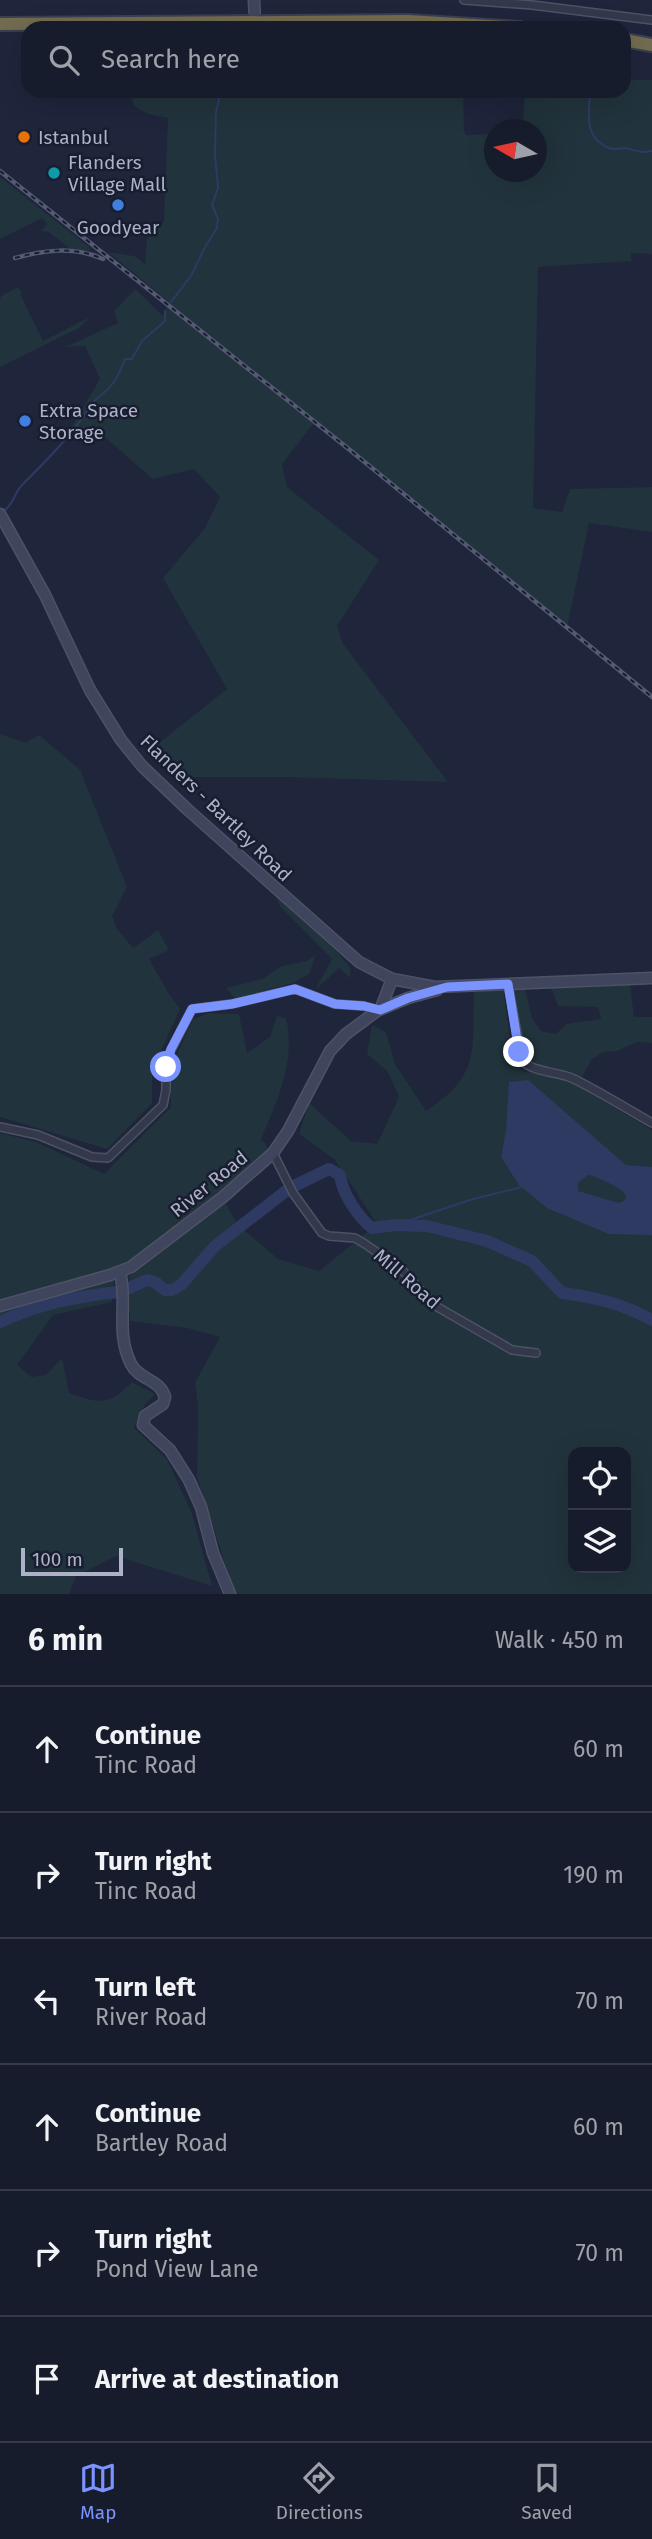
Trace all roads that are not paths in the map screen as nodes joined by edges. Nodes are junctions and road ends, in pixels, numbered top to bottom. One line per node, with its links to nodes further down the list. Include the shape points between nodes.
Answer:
1 (254, 0): 4 (street)
2 (464, 0): 3 (street)
3 (652, 20)
4 (255, 21)
5 (0, 24): 6 (highway)
6 (21, 24)
7 (631, 41): 8 (highway)
8 (652, 45)
9 (0, 514): 11 (street, Flanders - Bartley Road, via 90,690 137,760 344,951)
10 (652, 978): 12 (street)
11 (392, 979): 13 (street, Flanders - Bartley Road); 14 (street)
12 (508, 984): 13 (street); 15 (street, via 522,1061 528,1067 575,1080)
13 (447, 987): 14 (street, River Road)
14 (379, 1010): 16 (street, via 335,1004 295,989 192,1009 169,1054 163,1105 108,1158); 17 (street, River Road, via 332,1047)
15 (652, 1123)
16 (0, 1128)
17 (274, 1153): 18 (street, River Road, via 148,1256); 20 (street, Mill Road, via 293,1193 322,1233 355,1238 401,1269 434,1305 512,1350)
18 (120, 1272): 19 (street, River Road); 21 (street, via 124,1345 138,1373 159,1386 165,1396 163,1404 144,1417 143,1425 170,1450 189,1480)
19 (0, 1306)
20 (536, 1353)
21 (230, 1594)

